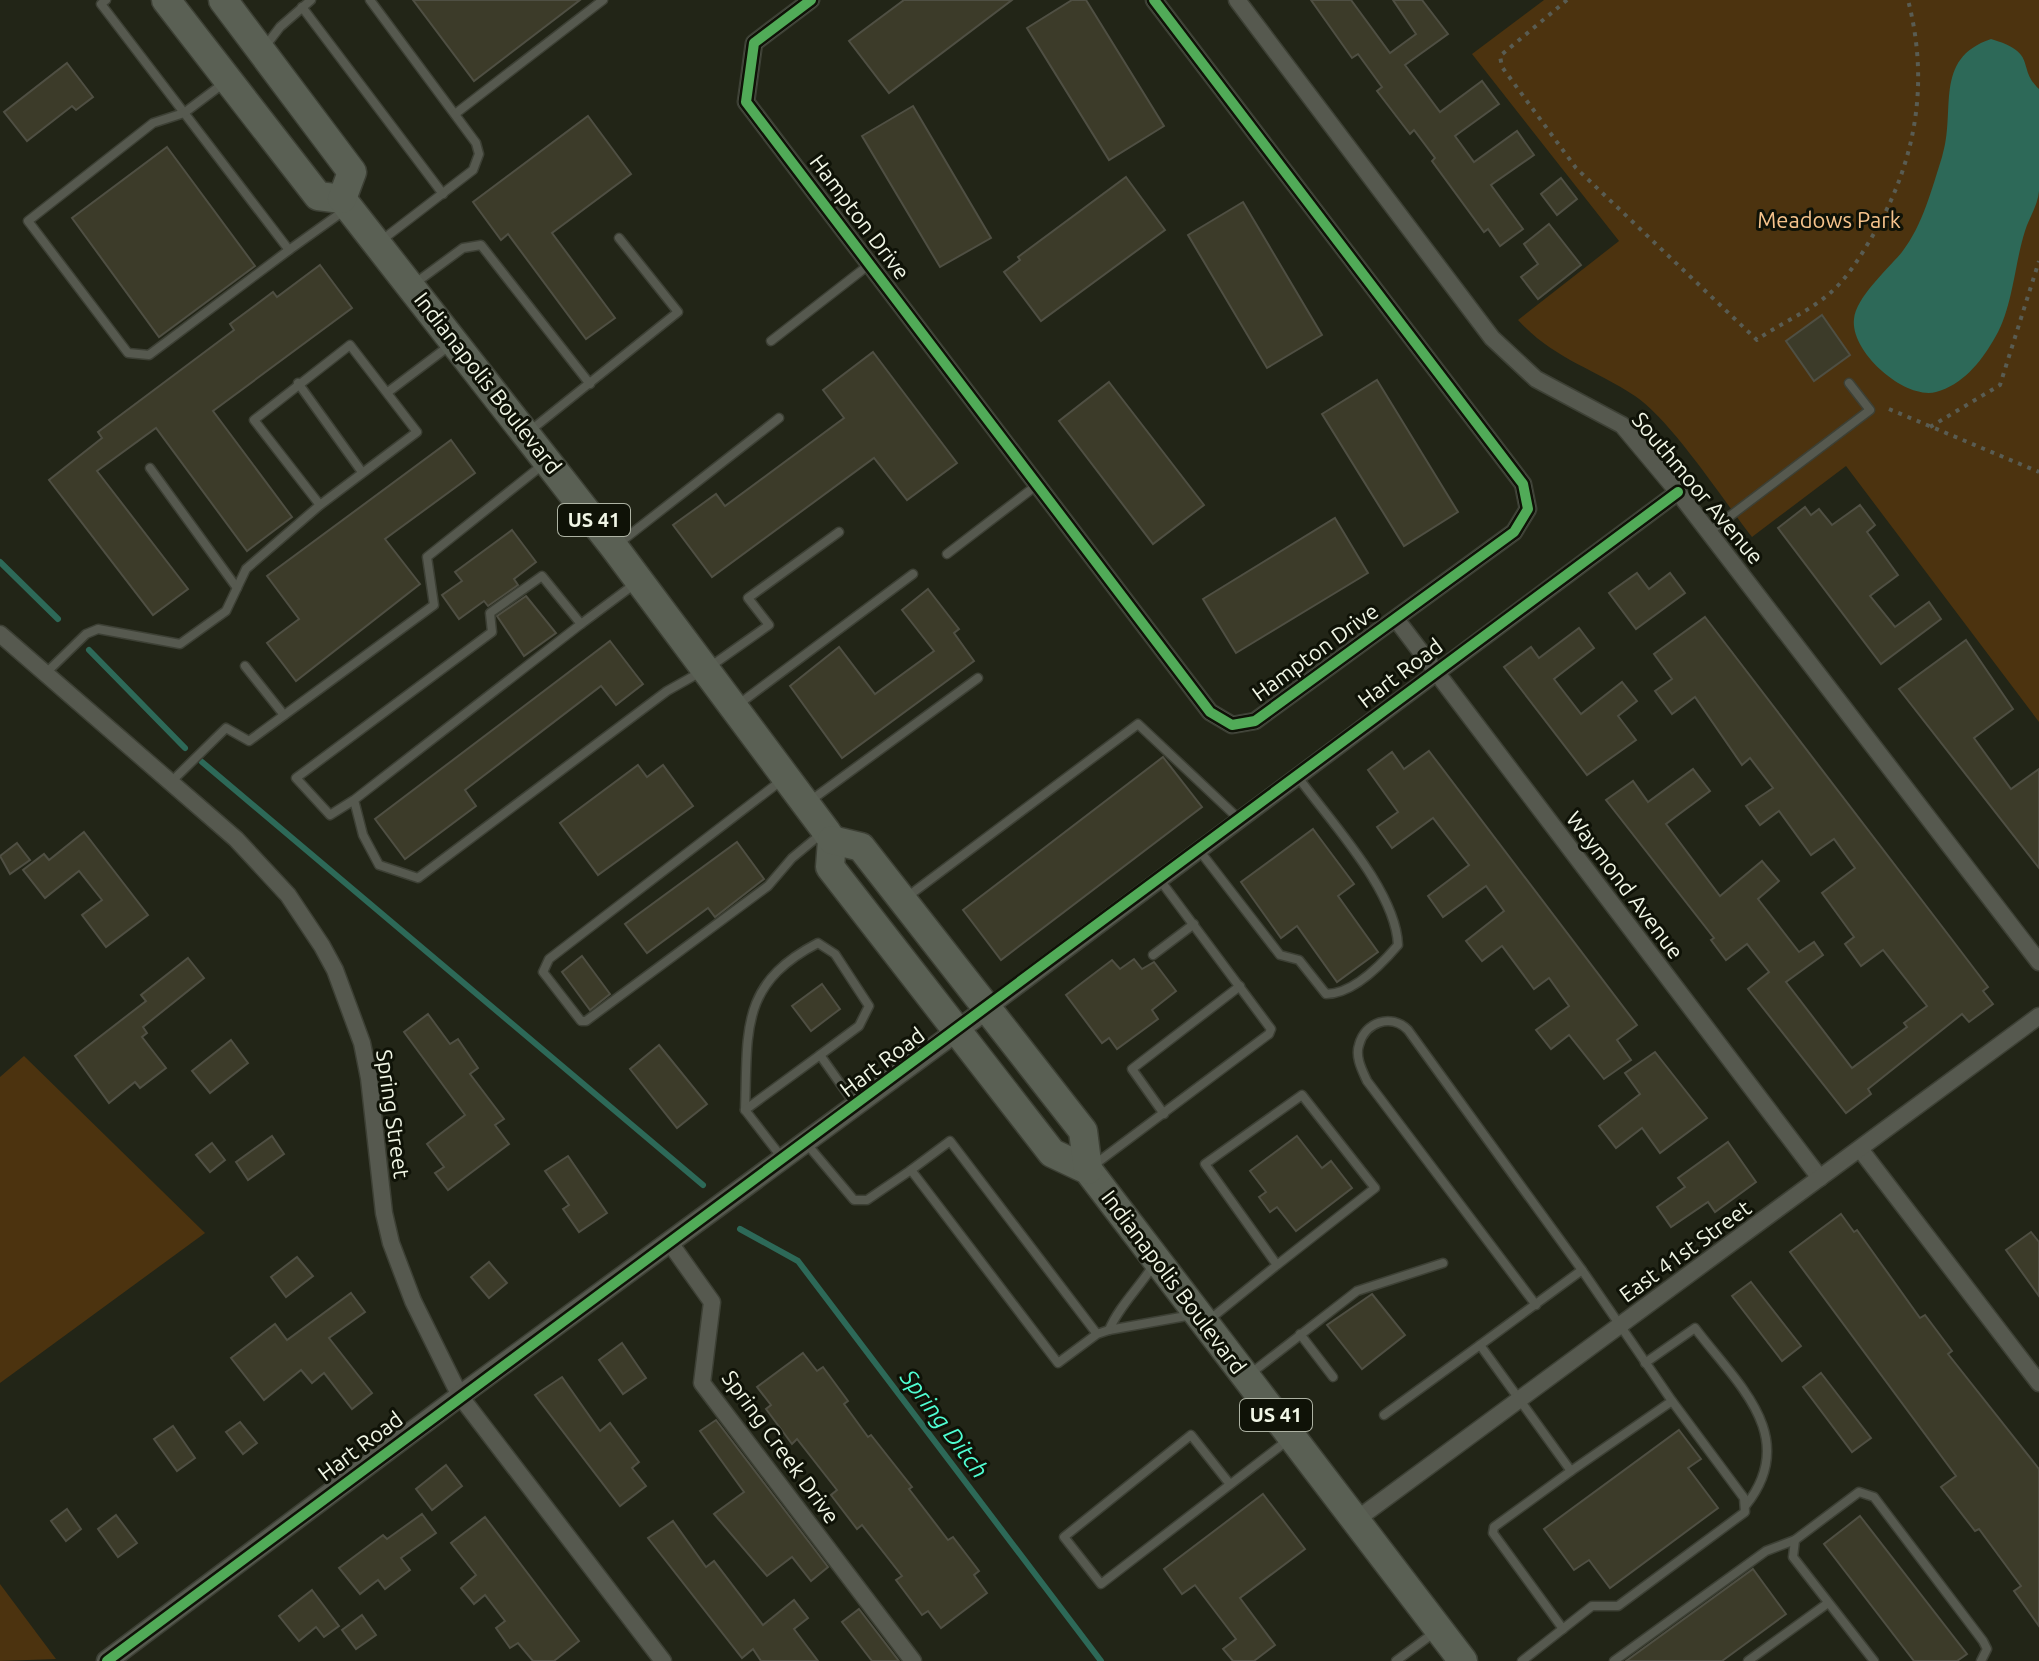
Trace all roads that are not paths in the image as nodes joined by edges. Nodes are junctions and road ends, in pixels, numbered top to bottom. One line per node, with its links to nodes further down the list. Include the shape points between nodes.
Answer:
1 (106, 0): 13 (lane, via 101,4)
2 (166, 0): 12 (highway, Indianapolis Boulevard / US 41)
3 (311, 0): 10 (lane)
4 (370, 0): 14 (lane)
5 (603, 0): 14 (lane)
6 (811, 0): 20 (street, Hampton Drive, via 754,43 746,102)
7 (1154, 0): 43 (street, Hampton Drive, via 1523,484 1528,509 1514,532)
8 (1237, 0): 34 (street, Southmoor Avenue, via 1492,338 1536,379 1622,425)
9 (229, 2): 11 (highway)
10 (302, 7): 11 (lane); 15 (lane)
11 (262, 52): 16 (highway, via 352,172)
12 (228, 81): 13 (lane); 16 (highway, Indianapolis Boulevard / US 41, via 318,196)
13 (184, 113): 19 (lane); 19 (lane, via 153,123 28,221 128,353 149,355)
14 (455, 114): 15 (lane, via 479,154 473,170)
15 (443, 194): 18 (lane)
16 (346, 203): 18 (highway, Indianapolis Boulevard / US 41); 19 (lane)
17 (619, 238): 26 (lane, via 678,312)
18 (378, 243): 21 (highway, Indianapolis Boulevard / US 41)
19 (289, 250)
20 (871, 264): 23 (lane); 33 (street, Hampton Drive)
21 (413, 286): 22 (highway, Indianapolis Boulevard / US 41); 26 (lane, via 463,248 481,245)
22 (456, 341): 27 (lane); 29 (highway, Indianapolis Boulevard / US 41)
23 (771, 341)
24 (298, 383): 27 (lane, via 350,345); 32 (lane); 35 (lane, via 254,420)
25 (1849, 383): 37 (lane, via 1870,410)
26 (590, 384): 29 (lane)
27 (388, 392): 32 (lane, via 417,432)
28 (779, 418): 38 (lane)
29 (527, 433): 30 (highway, Indianapolis Boulevard / US 41)
30 (548, 460): 38 (highway, Indianapolis Boulevard / US 41); 52 (lane, via 427,557 434,605)
31 (150, 468): 42 (lane)
32 (362, 472): 35 (lane)
33 (1038, 485): 39 (lane); 43 (street, Hampton Drive, via 1210,712 1232,725 1255,721)
34 (1678, 492): 37 (street, Southmoor Avenue); 48 (street, Hart Road)
35 (320, 505): 42 (lane, via 246,569)
36 (839, 532): 47 (lane, via 748,598 769,625)
37 (1709, 532): 65 (street, Southmoor Avenue)
38 (614, 547): 41 (highway, Indianapolis Boulevard / US 41)
39 (947, 554)
40 (913, 574): 51 (lane)
41 (640, 580): 44 (lane); 47 (highway, Indianapolis Boulevard / US 41)
42 (237, 588): 49 (lane, via 226,611 180,644 98,629)
43 (1396, 619): 48 (street, Waymond Avenue)
44 (581, 624): 56 (lane); 56 (lane, via 542,576 490,613 492,632 296,778 330,815)
45 (0, 634): 49 (street, Spring Street)
46 (245, 666): 52 (lane)
47 (706, 669): 51 (highway, Indianapolis Boulevard / US 41); 56 (lane, via 667,691 418,878 379,865 363,835)
48 (1436, 672): 53 (street, Hart Road); 79 (street, Waymond Avenue)
49 (46, 673): 55 (street, Spring Street)
50 (978, 678): 57 (lane)
51 (735, 707): 54 (highway, Indianapolis Boulevard / US 41)
52 (284, 715): 55 (lane, via 249,741 226,728)
53 (1297, 776): 58 (street, Hart Road); 60 (lane, via 1371,877 1397,923 1398,945 1341,994 1326,994 1299,960 1280,955)
54 (786, 777): 57 (highway, Indianapolis Boulevard / US 41); 59 (lane, via 549,959 543,972 586,1021 768,886 792,858)
55 (171, 782): 96 (street, Spring Street, via 236,839 288,895 335,970 369,1078 391,1243)
56 (354, 800)
57 (806, 804): 59 (highway, Indianapolis Boulevard / US 41)
58 (1239, 819): 60 (street, Hart Road); 62 (lane, via 1138,724)
59 (829, 835): 62 (highway, Indianapolis Boulevard / US 41, via 861,847); 69 (highway, Indianapolis Boulevard / US 41, via 830,867)
60 (1199, 850): 61 (street, Hart Road)
61 (1160, 879): 63 (lane); 67 (street, Hart Road)
62 (903, 900): 67 (highway, Indianapolis Boulevard / US 41)
63 (1194, 924): 64 (lane); 66 (lane)
64 (1153, 955)
65 (2039, 962)
66 (1240, 986): 73 (lane, via 1270,1025 1269,1034); 73 (lane, via 1132,1069)
67 (988, 1008): 69 (street, Hart Road); 78 (highway, Indianapolis Boulevard / US 41, via 1083,1131)
68 (2039, 1016): 75 (street, East 41st Street)
69 (957, 1031): 71 (street, Hart Road); 78 (highway, Indianapolis Boulevard / US 41, via 1052,1153)
70 (820, 1055): 71 (lane); 72 (lane); 72 (lane, via 859,1026 869,1006 835,954 818,943 789,959 754,1001)
71 (856, 1106): 74 (street, Hart Road)
72 (745, 1110): 76 (lane)
73 (1164, 1114): 78 (lane)
74 (806, 1143): 76 (street, Hart Road); 77 (lane, via 854,1200 867,1200)
75 (1860, 1149): 79 (street, East 41st Street); 95 (street)
76 (783, 1160): 80 (street, Hart Road)
77 (911, 1170): 89 (lane, via 1022,1308 1058,1363); 89 (lane, via 950,1141 1037,1264)
78 (1088, 1170): 81 (highway, Indianapolis Boulevard / US 41)
79 (1820, 1178): 87 (street, East 41st Street)
80 (670, 1243): 96 (street, Hart Road); 112 (street, Spring Creek Drive, via 712,1302 702,1383)
81 (1157, 1260): 86 (highway, Indianapolis Boulevard / US 41); 88 (lane)
82 (1443, 1263): 90 (lane, via 1357,1291)
83 (1277, 1265): 83 (lane, via 1205,1164 1302,1095 1375,1188); 86 (lane)
84 (1582, 1270): 85 (lane); 85 (lane, via 1408,1030 1394,1021 1373,1025 1358,1046 1367,1081); 87 (lane)
85 (1536, 1305): 91 (lane)
86 (1202, 1319): 88 (lane); 93 (highway, Indianapolis Boulevard / US 41)
87 (1619, 1326): 92 (lane); 97 (street, East 41st Street)
88 (1109, 1330): 89 (lane)
89 (1097, 1334)
90 (1300, 1334): 93 (lane); 94 (lane)
91 (1480, 1345): 97 (lane); 99 (lane)
92 (1645, 1363): 98 (lane); 103 (lane, via 1695,1328 1762,1417 1767,1462 1761,1487)
93 (1246, 1377): 100 (highway, Indianapolis Boulevard / US 41)
94 (1333, 1377)
95 (2039, 1383)
96 (460, 1396): 110 (street, Hart Road); 111 (street, Spring Street)
97 (1520, 1400): 101 (lane); 104 (street, East 41st Street)
98 (1672, 1401): 101 (lane); 103 (lane)
99 (1384, 1415)
100 (1292, 1437): 102 (lane); 104 (highway, Indianapolis Boulevard / US 41)
101 (1571, 1471): 108 (lane, via 1494,1527 1493,1533)
102 (1229, 1483): 102 (lane, via 1101,1584 1064,1537 1191,1435)
103 (1746, 1505): 108 (lane, via 1730,1524 1618,1606 1592,1606)
104 (1356, 1520): 107 (highway, Indianapolis Boulevard / US 41)
105 (1795, 1540): 106 (lane, via 1793,1557); 116 (lane, via 1766,1551); 119 (lane, via 1851,1496 1867,1493 1983,1641 1987,1649)
106 (1828, 1603): 109 (lane); 117 (lane)
107 (1439, 1629): 113 (lane); 114 (highway, Indianapolis Boulevard / US 41)
108 (1563, 1629): 115 (lane)
109 (1871, 1657): 118 (lane)
110 (107, 1661)
111 (663, 1661)
112 (913, 1661)
113 (1396, 1661)
114 (1463, 1661)
115 (1522, 1661)
116 (1614, 1661)
117 (1748, 1661)
118 (1858, 1661)
119 (1981, 1661)

